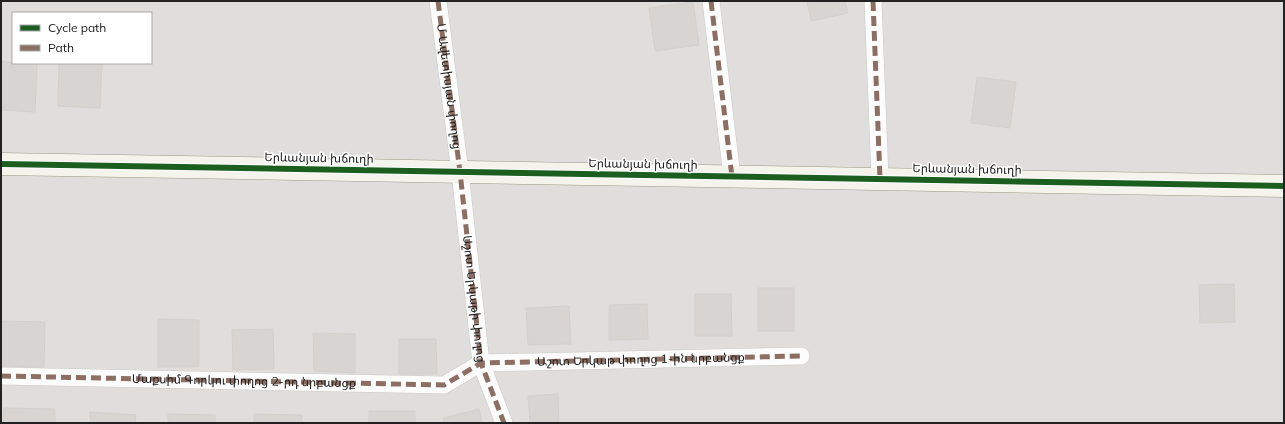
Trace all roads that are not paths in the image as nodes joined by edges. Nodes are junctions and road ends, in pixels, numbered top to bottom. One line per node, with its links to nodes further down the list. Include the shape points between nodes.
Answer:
1 (438, 1): 5 (street, Մ Ավետիսյան փողոց)
2 (711, 1): 6 (street)
3 (873, 1): 7 (street)
4 (1, 164): 5 (street, Երևանյան խճուղի)
5 (460, 172): 6 (street, Երևանյան խճուղի); 10 (street, Աշոտ Երկաթի փողոց)
6 (732, 177): 7 (street, Երևանյան խճուղի)
7 (880, 178): 8 (street, Երևանյան խճուղի)
8 (1284, 186)
9 (801, 356): 10 (street, Աշոտ Երկաթ փողոց 1-ին նրբանցք)
10 (481, 362): 11 (street, Մաքսիմ Գորկու փողոց 2-րդ նրբանցք, via 444,385); 12 (street, Աշոտ Երկաթի փողոց)
11 (1, 376)
12 (504, 423)

